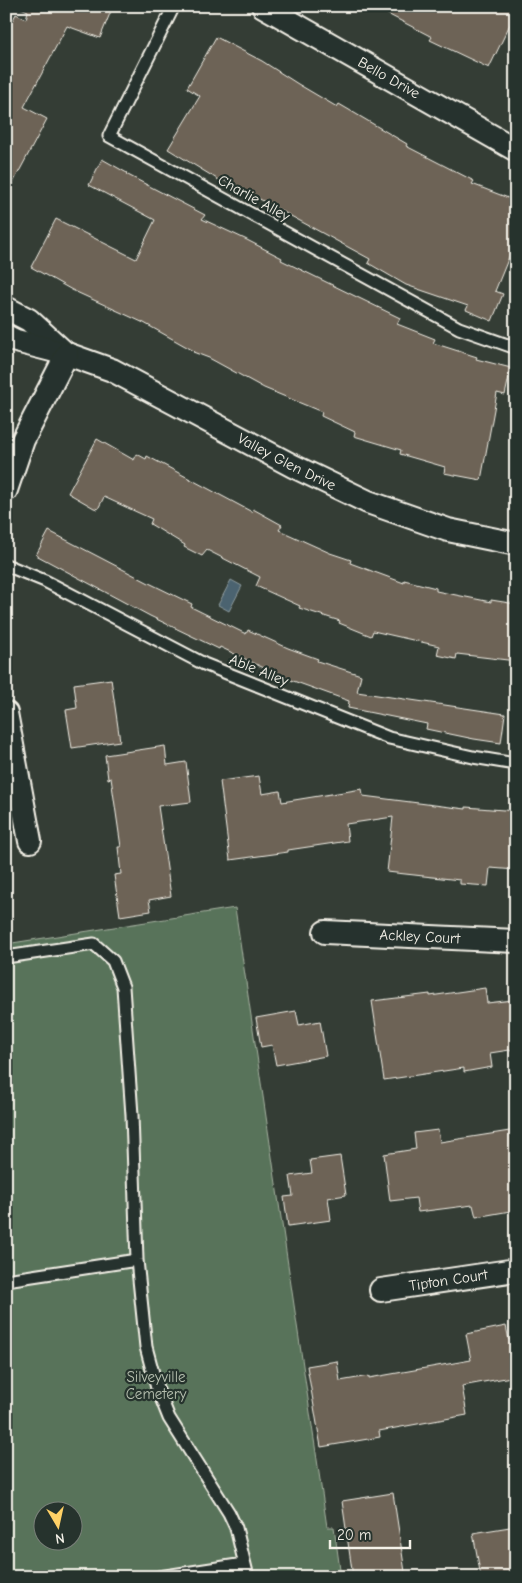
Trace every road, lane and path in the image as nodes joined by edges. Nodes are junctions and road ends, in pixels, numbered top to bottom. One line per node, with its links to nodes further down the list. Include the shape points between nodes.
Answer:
1 (174, 6): 6 (lane, Charlie Alley, via 109,136 459,328)
2 (263, 6): 3 (street, Bello Drive)
3 (516, 150)
4 (6, 308): 7 (street, Valley Glen Drive, via 29,320)
5 (6, 336): 7 (street, Valley Glen Drive)
6 (516, 348)
7 (67, 354): 8 (street, via 23,440); 9 (street, Valley Glen Drive, via 112,370 368,502 448,530)
8 (6, 490)
9 (516, 544)
10 (6, 565): 12 (lane, Able Alley, via 45,581 204,664 389,738 473,758)
11 (6, 713): 13 (street)
12 (516, 764)
13 (30, 841)
14 (325, 932): 15 (street, Ackley Court)
15 (516, 941)
16 (6, 957): 17 (lane, via 94,944 113,961 123,987)
17 (137, 1260): 19 (lane); 21 (lane, via 146,1347 157,1388 169,1418 229,1513)
18 (516, 1270): 20 (street, Tipton Court)
19 (6, 1280)
20 (381, 1290)
21 (244, 1564): 22 (lane); 23 (lane)
22 (159, 1577)
23 (248, 1577)

